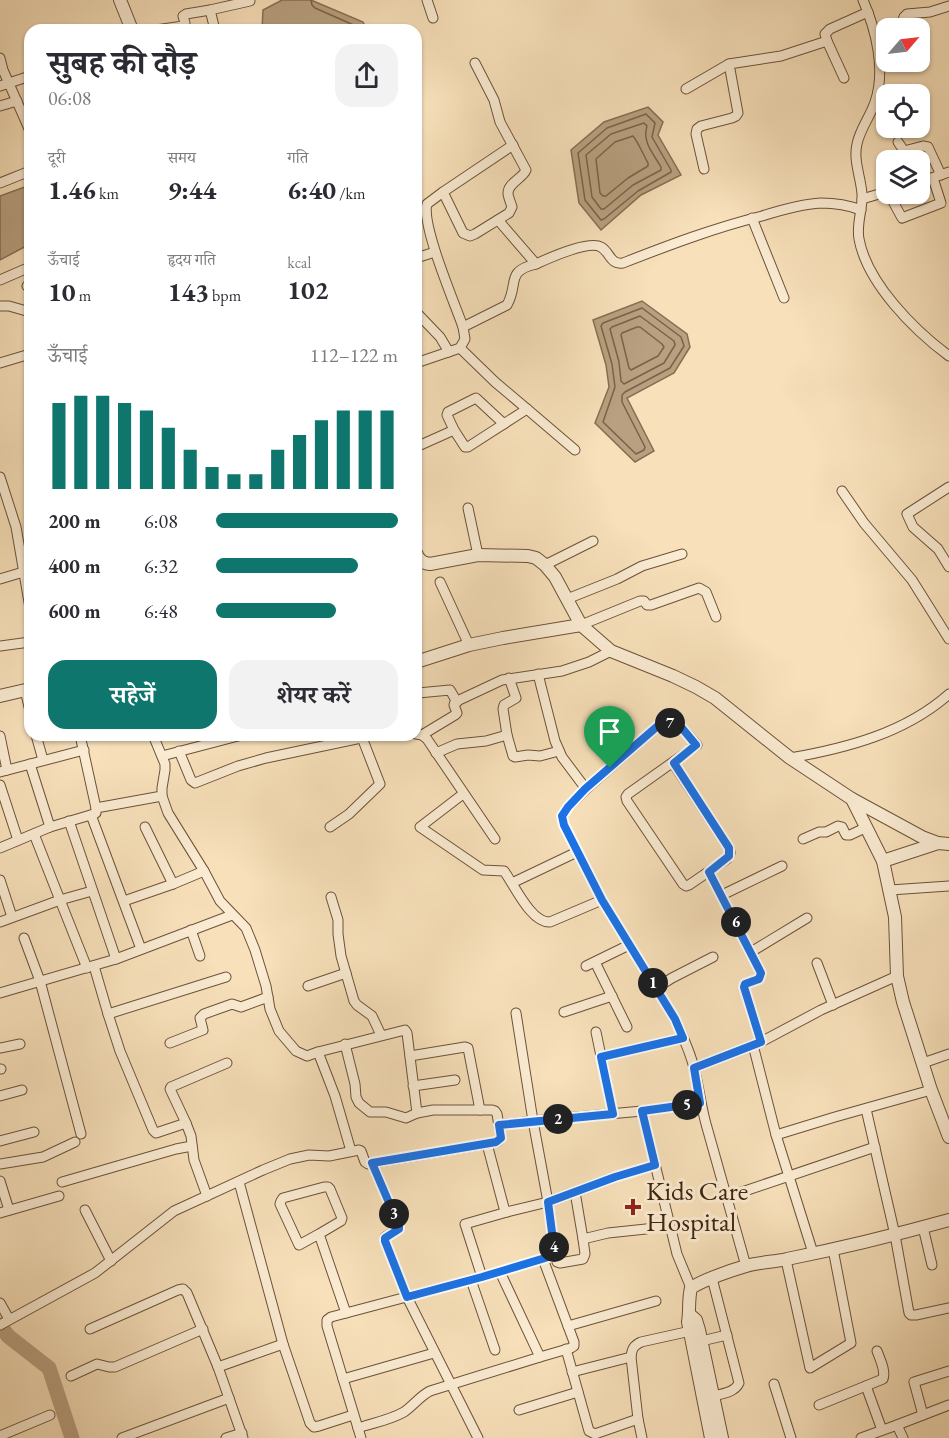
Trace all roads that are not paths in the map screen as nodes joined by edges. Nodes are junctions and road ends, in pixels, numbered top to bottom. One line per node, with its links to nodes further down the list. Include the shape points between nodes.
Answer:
1 (120, 0): 10 (street)
2 (427, 0): 8 (street)
3 (863, 0): 7 (street)
4 (250, 1): 6 (street)
5 (949, 6): 9 (street, via 907,14)
6 (210, 10): 11 (street, via 184,15); 12 (street)
7 (868, 12): 13 (street, via 830,29 825,34); 14 (street)
8 (433, 18)
9 (904, 18)
10 (130, 24)
11 (185, 24)
12 (214, 24)
13 (827, 41): 17 (street, via 781,56); 19 (street)
14 (876, 44)
15 (0, 58): 21 (street)
16 (475, 63): 27 (street)
17 (729, 64): 22 (street); 28 (street, via 738,113 697,129)
18 (879, 72): 34 (street, via 875,102 856,151)
19 (844, 78)
20 (24, 79): 21 (street)
21 (4, 85): 23 (street)
22 (686, 89)
23 (17, 101): 24 (street); 25 (street)
24 (0, 106)
25 (24, 117)
26 (898, 142): 30 (street, via 904,151 928,147)
27 (513, 145): 32 (street); 38 (street, via 526,170 508,191 512,207 509,213)
28 (704, 169)
29 (24, 173): 31 (street)
30 (941, 175): 35 (street, via 941,203 902,218)
31 (0, 183)
32 (443, 192): 38 (street, via 466,235); 39 (street, via 426,209)
33 (876, 196): 34 (street)
34 (862, 199): 36 (street)
35 (894, 204)
36 (861, 210): 37 (street, via 818,203); 52 (street, via 859,238 874,275 902,315)
37 (752, 218): 41 (street, via 623,263 617,264 600,246 594,245); 44 (street)
38 (498, 220): 41 (street)
39 (435, 252): 40 (street); 48 (street)
40 (422, 256)
41 (536, 264): 48 (street, via 514,277 507,305)
42 (24, 270): 43 (street)
43 (0, 280)
44 (784, 298)
45 (0, 306): 46 (street)
46 (24, 310)
47 (422, 318): 50 (street)
48 (464, 327): 49 (street, via 465,339)
49 (460, 348): 50 (street); 55 (street)
50 (449, 352): 53 (street)
51 (24, 356): 54 (street)
52 (949, 356)
53 (422, 361)
54 (0, 363)
55 (527, 409): 56 (street); 59 (street)
56 (504, 424): 57 (street, via 468,447); 57 (street, via 476,398 448,412)
57 (454, 430): 58 (street)
58 (422, 444)
59 (575, 450)
60 (0, 478): 67 (street)
61 (949, 487): 70 (street, via 907,514 913,527 938,549)
62 (842, 491): 77 (street, via 912,580)
63 (468, 508): 66 (street)
64 (593, 541): 69 (street)
65 (682, 554): 74 (street, via 642,566)
66 (478, 555): 68 (street); 69 (street, via 528,556)
67 (24, 559)
68 (422, 563)
69 (545, 565): 74 (street)
70 (949, 567)
71 (24, 572): 72 (street)
72 (0, 579)
73 (440, 582): 79 (street)
74 (567, 599): 76 (street)
75 (716, 617): 76 (street, via 706,592 699,588 651,605 637,602)
76 (582, 625): 79 (street); 81 (street)
77 (949, 639)
78 (24, 643): 80 (street)
79 (469, 645): 82 (street)
80 (0, 646)
81 (611, 651): 83 (street, via 575,667); 105 (street, via 715,698)
82 (422, 660)
83 (538, 674): 84 (street); 102 (street)
84 (509, 678): 89 (street); 91 (street, via 516,698 503,706)
85 (24, 690): 88 (street)
86 (422, 693): 89 (street, via 450,690)
87 (949, 694): 105 (street, via 900,727 854,744)
88 (0, 696)
89 (457, 702): 90 (street, via 455,715)
90 (422, 733)
91 (507, 735): 102 (street, via 515,757); 103 (street, via 458,744)
92 (0, 736): 109 (street)
93 (422, 736): 103 (street)
94 (38, 741): 106 (street)
95 (82, 741): 100 (street)
96 (156, 741): 104 (street)
97 (218, 741): 101 (street)
98 (339, 741): 101 (street, via 238,766 195,783)
99 (363, 741): 119 (street, via 380,784)
100 (84, 750): 106 (street); 115 (street)
101 (179, 751): 104 (street)
102 (559, 751): 111 (street)
103 (436, 753): 112 (street)
104 (162, 756): 113 (street)
105 (790, 758): 114 (street)
106 (43, 760): 108 (street)
107 (674, 763): 111 (street, via 696,745 677,722 660,724); 131 (street, via 729,848 729,856); 131 (street, via 628,794 627,801 683,884 689,885)
108 (30, 764): 109 (street); 117 (street)
109 (4, 771)
110 (0, 785): 124 (street)
111 (585, 789): 127 (street, via 562,816)
112 (463, 794): 123 (street); 133 (street, via 420,827 483,870 504,871)
113 (162, 796): 115 (street); 130 (street, via 168,813)
114 (852, 799): 120 (street); 125 (street, via 922,837)
115 (94, 811): 116 (street); 142 (street)
116 (69, 821): 117 (street); 137 (street)
117 (50, 827): 121 (street)
118 (145, 827): 134 (street)
119 (330, 827)
120 (867, 827): 122 (street, via 846,835 838,826); 128 (street)
121 (34, 834): 124 (street); 140 (street)
122 (804, 838)
123 (495, 839)
124 (18, 840): 126 (street)
125 (944, 843): 128 (street)
126 (0, 848)
127 (577, 852): 133 (street); 141 (street)
128 (883, 861): 136 (street)
129 (782, 866): 138 (street)
130 (204, 871): 134 (street); 143 (street)
131 (709, 872): 138 (street)
132 (0, 879): 144 (street)
133 (512, 882): 141 (street, via 528,909 547,923)
134 (173, 884): 142 (street)
135 (949, 886): 136 (street)
136 (890, 890): 158 (street)
137 (92, 891): 140 (street); 154 (street)
138 (722, 895): 151 (street)
139 (331, 897): 157 (street)
140 (60, 900): 144 (street); 156 (street)
141 (602, 900): 149 (street)
142 (124, 901): 150 (street)
143 (232, 915): 147 (street); 166 (street, via 246,928)
144 (12, 917): 146 (street)
145 (807, 918): 151 (street)
146 (0, 922)
147 (191, 930): 150 (street); 152 (street)
148 (24, 938): 160 (street)
149 (629, 945): 163 (street); 165 (street, via 590,964)
150 (141, 950): 154 (street)
151 (751, 952): 176 (street, via 761,976 744,987)
152 (200, 956)
153 (713, 957): 163 (street)
154 (116, 958): 156 (street)
155 (818, 963): 167 (street)
156 (91, 967): 160 (street); 170 (street)
157 (346, 973): 162 (street); 173 (street, via 354,1001 372,1016)
158 (897, 976): 167 (street); 185 (street)
159 (226, 977): 170 (street)
160 (40, 981): 164 (street); 210 (street, via 78,1138 43,1157)
161 (0, 982): 164 (street)
162 (308, 986)
163 (656, 988): 174 (street)
164 (2, 993)
165 (612, 996): 168 (street); 171 (street)
166 (268, 997): 175 (street, via 204,1014 200,1018 203,1030); 180 (street, via 274,1021 286,1041 307,1056)
167 (833, 1005): 176 (street)
168 (564, 1012)
169 (516, 1013): 198 (street)
170 (108, 1014): 199 (street, via 153,1130 156,1133)
171 (627, 1027)
172 (596, 1032): 183 (street)
173 (381, 1035): 178 (street); 182 (street, via 407,1031)
174 (683, 1038): 183 (street); 186 (street)
175 (170, 1043)
176 (757, 1043): 186 (street); 202 (street)
177 (20, 1044): 179 (street)
178 (345, 1044): 180 (street); 196 (street, via 356,1098 364,1108 406,1118)
179 (0, 1048)
180 (318, 1052): 208 (street)
181 (949, 1054): 185 (street)
182 (410, 1056): 188 (street); 194 (street, via 468,1048)
183 (601, 1057): 197 (street)
184 (228, 1063): 199 (street, via 171,1087)
185 (923, 1063): 190 (street)
186 (694, 1068): 192 (street)
187 (455, 1080): 188 (street)
188 (413, 1086): 196 (street)
189 (22, 1090): 191 (street)
190 (932, 1090): 193 (street); 203 (street)
191 (0, 1096)
192 (700, 1103): 195 (street); 219 (street)
193 (866, 1108): 202 (street); 207 (street)
194 (480, 1110): 196 (street); 200 (street, via 495,1111)
195 (642, 1111): 197 (street); 211 (street)
196 (417, 1113)
197 (613, 1114): 198 (street)
198 (533, 1121): 200 (street); 220 (street)
199 (186, 1123): 206 (street)
200 (499, 1125): 205 (street, via 501,1138)
201 (34, 1132): 204 (street)
202 (776, 1135): 212 (street)
203 (949, 1137)
204 (0, 1141)
205 (487, 1143): 209 (street); 223 (street)
206 (192, 1146): 214 (street); 218 (street)
207 (874, 1147): 212 (street); 228 (street)
208 (351, 1152): 209 (street, via 361,1151 366,1163); 215 (street, via 299,1157)
209 (372, 1163): 243 (street, via 399,1226 385,1241)
210 (0, 1164)
211 (655, 1165): 216 (street); 225 (street)
212 (789, 1176): 219 (street); 231 (street)
213 (0, 1181): 222 (street)
214 (62, 1182)
215 (239, 1182): 218 (street); 254 (street)
216 (575, 1192): 220 (street); 229 (street)
217 (59, 1196): 222 (street)
218 (207, 1196): 235 (street, via 174,1211)
219 (727, 1197): 237 (street)
220 (548, 1202): 223 (street); 232 (street)
221 (85, 1210): 235 (street)
222 (4, 1212)
223 (507, 1212): 239 (street, via 465,1224)
224 (949, 1220): 226 (street)
225 (670, 1223): 229 (street); 242 (street)
226 (923, 1227): 228 (street); 236 (street)
227 (319, 1234): 227 (street, via 342,1218 330,1189 324,1187 283,1198 280,1204 298,1245); 247 (street)
228 (895, 1235): 230 (street); 246 (street, via 909,1313 916,1316)
229 (584, 1239): 232 (street, via 583,1259 560,1263)
230 (833, 1249): 231 (street); 234 (street, via 851,1343 810,1368)
231 (813, 1253): 234 (street)
232 (555, 1255): 233 (street)
233 (543, 1259): 238 (street); 249 (street)
234 (786, 1260): 237 (street)
235 (111, 1261): 248 (street, via 79,1283)
236 (932, 1265)
237 (746, 1266): 240 (street)
238 (500, 1272): 239 (street); 259 (street)
239 (482, 1277): 241 (street)
240 (712, 1278): 242 (street); 252 (street)
241 (471, 1280): 243 (street); 256 (street)
242 (691, 1288): 253 (street, via 688,1322)
243 (407, 1297): 247 (street); 258 (street)
244 (656, 1301): 249 (street)
245 (0, 1303): 248 (street)
246 (949, 1308)
247 (346, 1313): 265 (street, via 327,1320)
248 (5, 1322)
249 (568, 1326): 255 (street, via 574,1346)
250 (90, 1329): 251 (street, via 183,1289)
251 (203, 1329): 261 (street); 264 (street, via 115,1367 97,1364)
252 (727, 1335): 253 (street); 270 (street, via 738,1387)
253 (695, 1337): 260 (street, via 641,1342 632,1349); 270 (street)
254 (284, 1344): 261 (street); 276 (street, via 310,1423 314,1427)
255 (566, 1349): 259 (street); 263 (street)
256 (495, 1350)
257 (877, 1351): 268 (street, via 884,1376)
258 (434, 1353): 265 (street); 266 (street)
259 (540, 1357): 266 (street)
260 (631, 1357): 263 (street); 278 (street)
261 (218, 1366): 271 (street)
262 (949, 1371): 277 (street, via 914,1382)
263 (572, 1372): 269 (street)
264 (70, 1376)
265 (343, 1379): 276 (street)
266 (451, 1384): 280 (street, via 425,1393 397,1416); 287 (street)
267 (774, 1384): 291 (street)
268 (867, 1386): 272 (street); 281 (street)
269 (578, 1392): 274 (street); 278 (street, via 592,1433)
270 (708, 1397): 289 (street); 290 (street)
271 (229, 1398): 282 (street); 284 (street)
272 (819, 1405)
273 (949, 1405): 277 (street)
274 (519, 1410)
275 (50, 1415): 283 (street)
276 (353, 1415): 280 (street)
277 (923, 1415): 279 (street)
278 (638, 1419): 288 (street)
279 (897, 1425): 281 (street); 293 (street)
280 (358, 1428): 286 (street)
281 (882, 1430): 292 (street)
282 (243, 1435): 285 (street)
283 (4, 1436)
284 (122, 1438)
285 (226, 1438)
286 (361, 1438)
287 (477, 1438)
288 (642, 1438)
289 (711, 1438)
290 (722, 1438)
291 (791, 1438)
292 (861, 1438)
293 (903, 1438)

